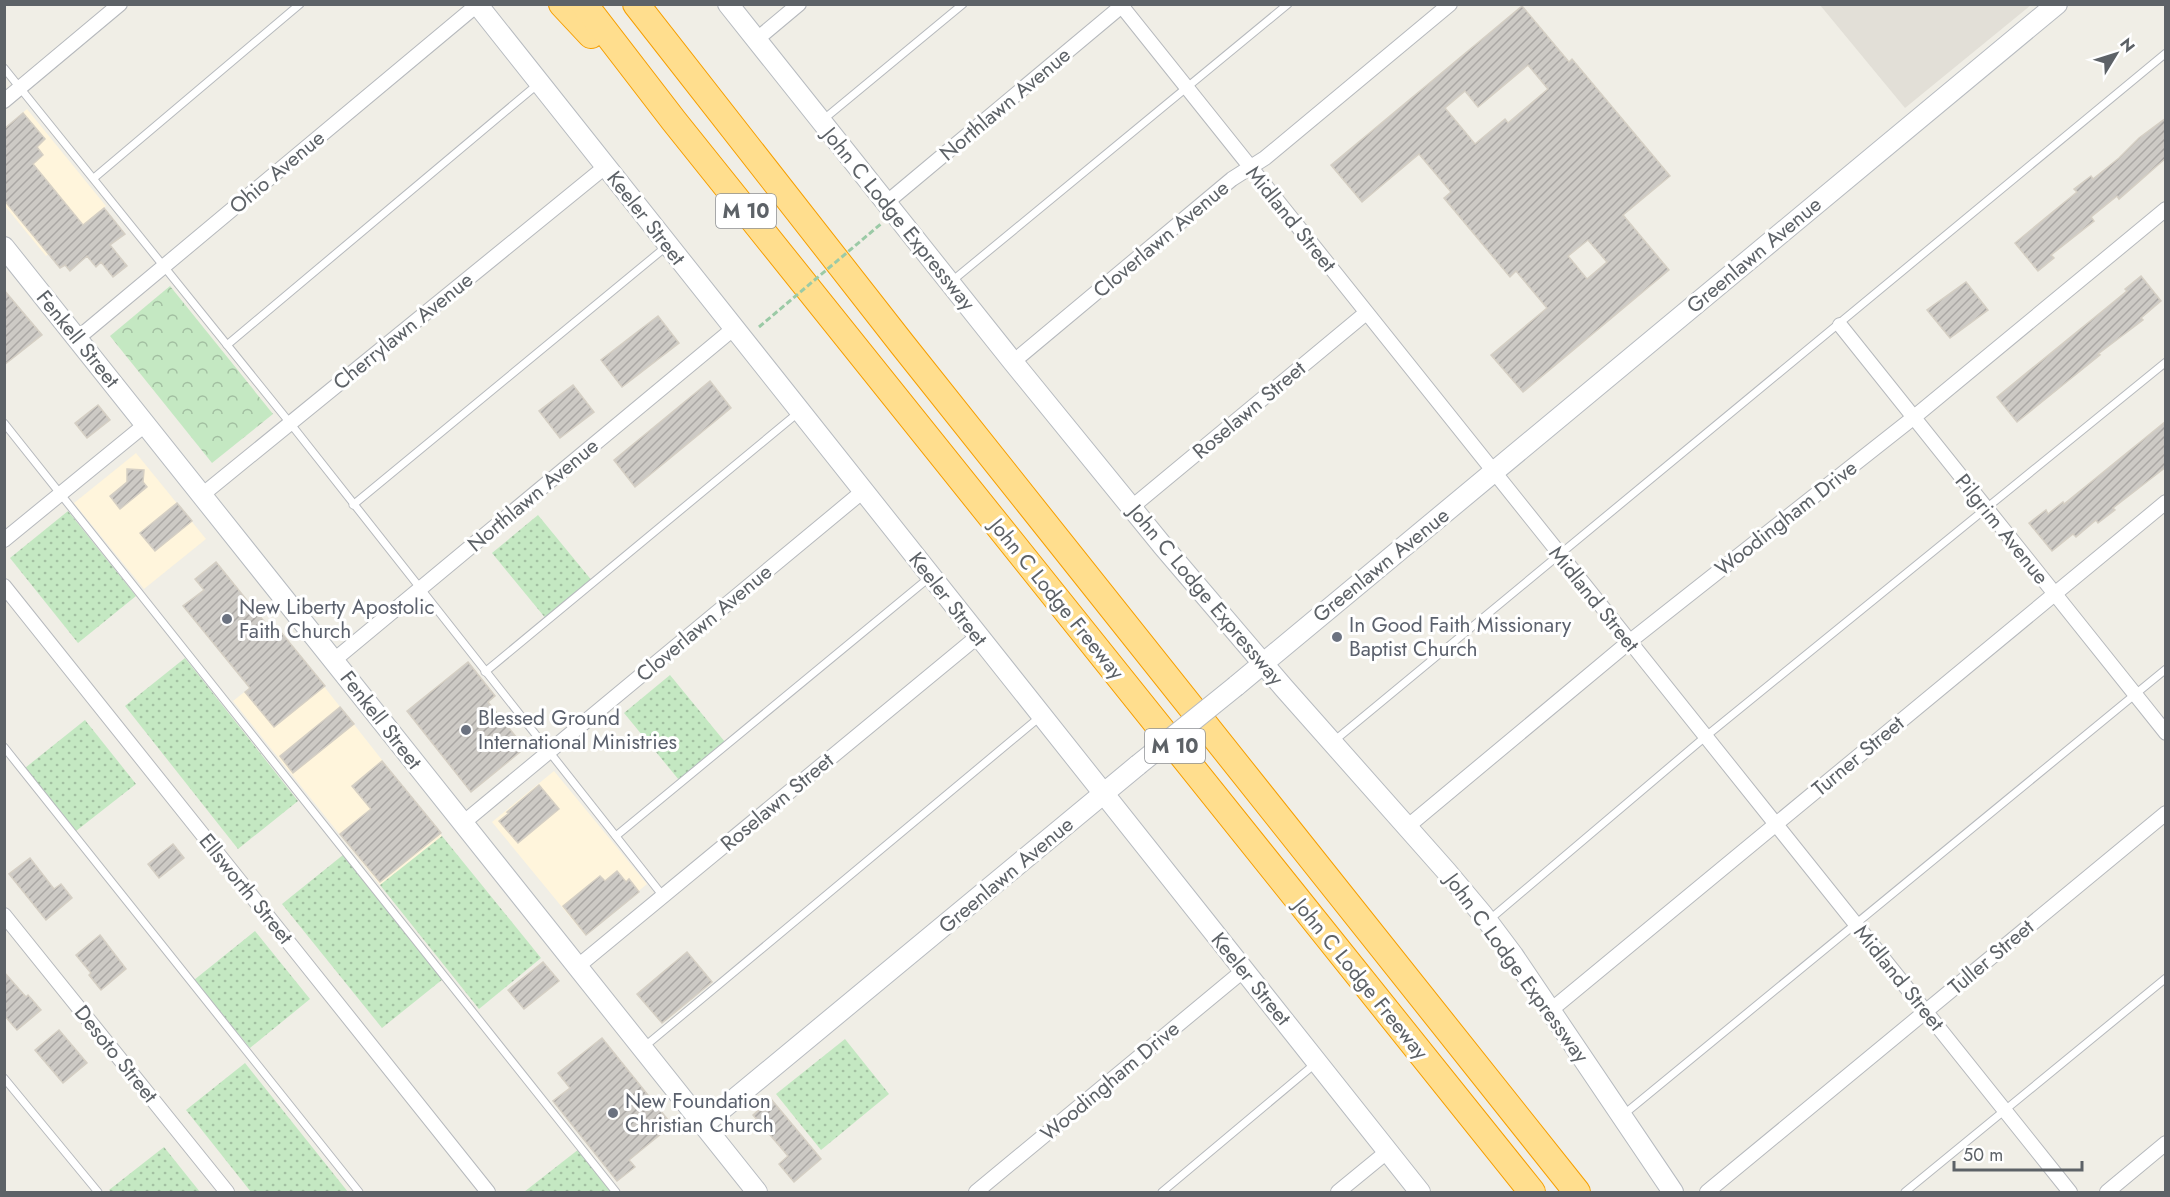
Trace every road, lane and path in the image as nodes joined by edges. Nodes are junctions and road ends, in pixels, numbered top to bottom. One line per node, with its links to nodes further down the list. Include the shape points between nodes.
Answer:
1 (120, 4): 18 (street)
2 (300, 4): 25 (lane)
3 (562, 4): 21 (highway)
4 (584, 4): 21 (highway, John C Lodge Freeway / M 10)
5 (636, 4): 107 (highway, John C Lodge Freeway / M 10)
6 (728, 4): 14 (main road, John C Lodge Expressway)
7 (799, 4): 14 (street)
8 (963, 4): 22 (lane)
9 (1288, 4): 19 (lane)
10 (1450, 4): 24 (street, Cloverlawn Avenue)
11 (2057, 4): 46 (main road, Greenlawn Avenue)
12 (477, 5): 17 (main road, Keeler Street); 31 (street, Ohio Avenue)
13 (1122, 5): 19 (street, Midland Street); 26 (street, Northlawn Avenue)
14 (756, 40): 22 (main road, John C Lodge Expressway)
15 (2166, 53): 34 (lane)
16 (4, 68): 18 (lane)
17 (539, 83): 23 (main road, Keeler Street); 38 (lane)
18 (21, 87): 20 (street); 25 (lane)
19 (1187, 88): 24 (street, Midland Street); 32 (lane)
20 (4, 101)
21 (674, 121): 106 (highway, John C Lodge Freeway / M 10)
22 (821, 122): 26 (main road, John C Lodge Expressway)
23 (605, 166): 29 (main road, Keeler Street); 44 (street, Cherrylawn Avenue)
24 (1250, 168): 33 (street, Midland Street); 39 (street, Cloverlawn Avenue)
25 (94, 178): 31 (lane)
26 (886, 203): 32 (main road, John C Lodge Expressway)
27 (2166, 209): 42 (street, Woodingham Drive)
28 (882, 223): 35 (path, bridge)
29 (667, 246): 36 (main road, Keeler Street); 51 (lane)
30 (4, 247): 37 (main road, Fenkell Street)
31 (164, 267): 37 (street, Ohio Avenue); 38 (lane)
32 (950, 283): 39 (main road, John C Lodge Expressway)
33 (1366, 314): 46 (street, Midland Street); 52 (street, Roselawn Street)
34 (1840, 325): 42 (street, Pilgrim Avenue); 55 (lane)
35 (759, 327)
36 (733, 329): 41 (main road, Keeler Street); 58 (street, Northlawn Avenue)
37 (78, 339): 45 (main road, Fenkell Street)
38 (227, 345): 44 (lane)
39 (1013, 362): 52 (main road, John C Lodge Expressway)
40 (2166, 362): 53 (lane)
41 (799, 412): 47 (main road, Keeler Street); 65 (lane)
42 (1913, 418): 53 (street, Pilgrim Avenue); 61 (street, Woodingham Drive)
43 (4, 423): 48 (lane)
44 (290, 423): 49 (street, Cherrylawn Avenue); 51 (lane)
45 (146, 424): 48 (street); 49 (main road, Fenkell Street)
46 (1493, 472): 55 (street, Midland Street); 63 (main road, Greenlawn Avenue)
47 (862, 492): 56 (main road, Keeler Street); 72 (street, Cloverlawn Avenue)
48 (61, 494): 54 (street); 100 (lane)
49 (202, 495): 62 (main road, Fenkell Street)
50 (2166, 502): 59 (street, Turner Street)
51 (353, 505): 58 (lane)
52 (1131, 507): 63 (main road, John C Lodge Expressway)
53 (1986, 509): 59 (street, Pilgrim Avenue); 69 (lane)
54 (4, 540)
55 (1559, 555): 61 (street, Midland Street); 70 (lane)
56 (930, 577): 60 (main road, Keeler Street); 78 (lane)
57 (4, 586): 99 (street, Ellsworth Street)
58 (419, 589): 62 (street, Northlawn Avenue); 65 (lane)
59 (2054, 594): 66 (street, Pilgrim Avenue); 76 (street, Turner Street)
60 (977, 637): 67 (main road, Keeler Street); 79 (street, Roselawn Street)
61 (1629, 642): 69 (street, Midland Street); 77 (street, Woodingham Drive)
62 (333, 660): 75 (main road, Fenkell Street)
63 (1263, 662): 70 (main road, John C Lodge Expressway); 73 (main road, Greenlawn Avenue, bridge)
64 (2166, 669): 66 (lane)
65 (485, 672): 72 (lane)
66 (2134, 694): 68 (street, Pilgrim Avenue); 82 (lane)
67 (1041, 716): 73 (main road, Keeler Street); 88 (lane)
68 (2166, 733)
69 (1706, 737): 76 (street, Midland Street); 81 (lane)
70 (1332, 742): 77 (main road, John C Lodge Expressway)
71 (4, 747): 98 (lane)
72 (549, 752): 75 (street, Cloverlawn Avenue); 78 (lane)
73 (1103, 794): 84 (main road, Keeler Street); 93 (main road, Greenlawn Avenue)
74 (2166, 813): 87 (street, Tuller Street)
75 (463, 823): 83 (main road, Fenkell Street)
76 (1775, 824): 82 (street, Midland Street); 86 (street, Turner Street)
77 (1407, 827): 81 (main road, John C Lodge Expressway)
78 (616, 836): 79 (lane)
79 (663, 896): 83 (street, Roselawn Street)
80 (4, 915): 97 (street, Desoto Street)
81 (1487, 921): 86 (main road, John C Lodge Expressway)
82 (1856, 925): 87 (street, Midland Street); 92 (lane)
83 (577, 967): 88 (main road, Fenkell Street)
84 (1244, 970): 89 (main road, Keeler Street); 102 (street, Woodingham Drive)
85 (2166, 978): 91 (lane)
86 (1551, 1011): 92 (main road, John C Lodge Expressway)
87 (1925, 1011): 91 (street, Midland Street); 109 (street, Tuller Street)
88 (642, 1049): 93 (main road, Fenkell Street)
89 (1317, 1062): 95 (main road, Keeler Street); 103 (lane)
90 (4, 1078): 96 (lane)
91 (2004, 1109): 110 (lane); 111 (street, Midland Street)
92 (1622, 1116): 108 (main road, John C Lodge Expressway)
93 (703, 1125): 101 (main road, Fenkell Street)
94 (2166, 1143): 112 (street)
95 (1388, 1151): 104 (street); 105 (main road, Keeler Street)
96 (98, 1192)
97 (227, 1192)
98 (359, 1192)
99 (488, 1192)
100 (616, 1192)
101 (757, 1192)
102 (976, 1192)
103 (1162, 1192)
104 (1338, 1192)
105 (1420, 1192)
106 (1532, 1192)
107 (1577, 1192)
108 (1673, 1192)
109 (1707, 1192)
110 (1905, 1192)
111 (2070, 1192)
112 (2107, 1192)

